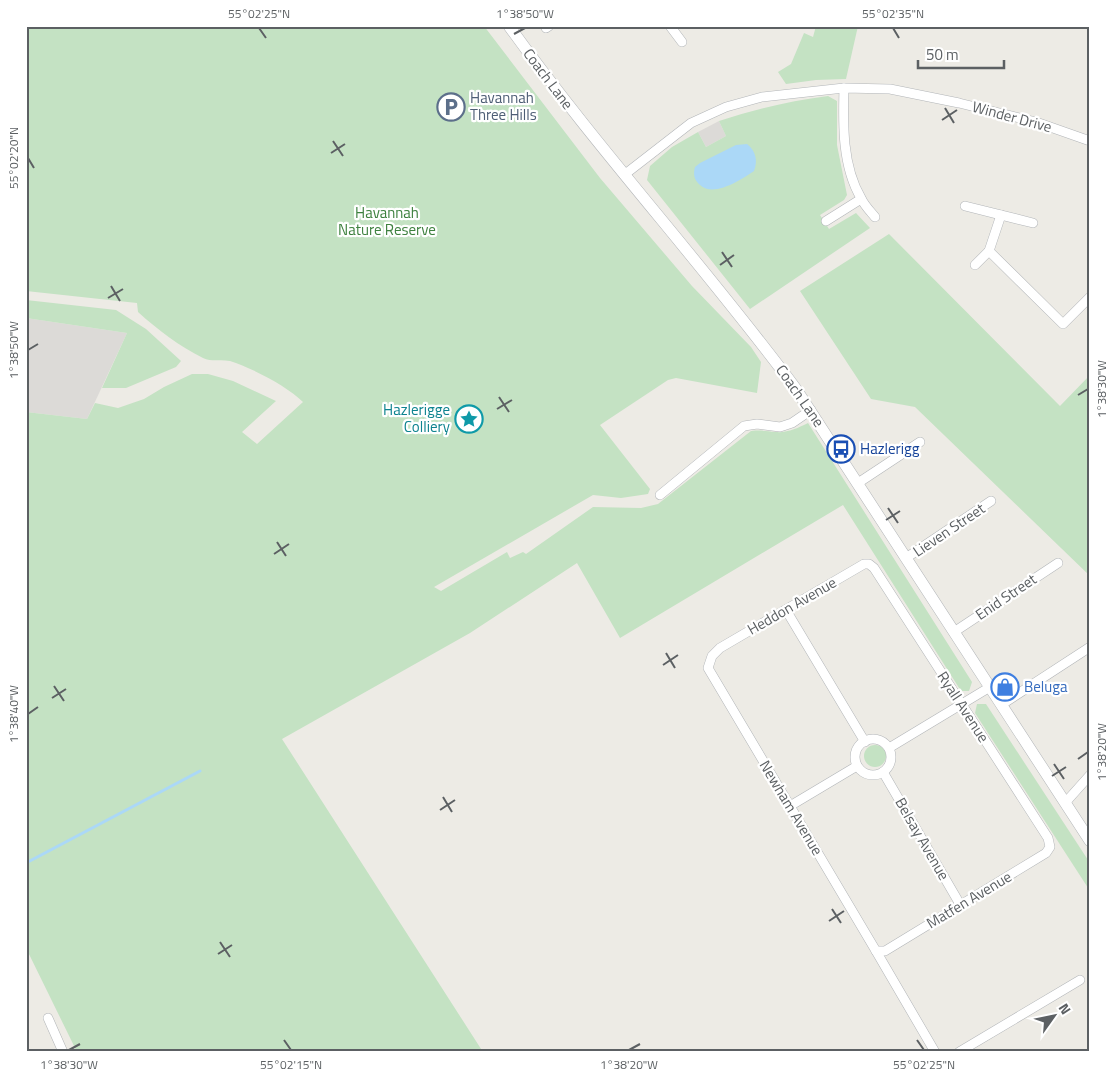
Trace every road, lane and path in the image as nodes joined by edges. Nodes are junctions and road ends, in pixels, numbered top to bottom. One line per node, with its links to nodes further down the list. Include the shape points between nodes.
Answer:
1 (508, 26): 6 (street, Coach Lane, via 546,79)
2 (670, 26): 3 (street)
3 (682, 42)
4 (844, 88): 5 (street, Winder Drive, via 890,89 959,103 1036,122); 6 (street, Winder Drive, via 762,97 726,107 691,123); 7 (street, via 848,164)
5 (1090, 141)
6 (624, 175): 16 (street, Coach Lane, via 770,353)
7 (861, 199): 10 (street); 11 (street)
8 (966, 206): 9 (street)
9 (1001, 215): 12 (street); 13 (street)
10 (875, 217)
11 (826, 221)
12 (1033, 222)
13 (988, 251): 14 (street); 15 (street, via 1063,324)
14 (975, 264)
15 (1090, 296)
16 (811, 410): 18 (street, Coach Lane); 19 (street, via 780,427 744,426)
17 (920, 442): 18 (street)
18 (858, 484): 21 (street, Coach Lane)
19 (660, 495)
20 (991, 501): 21 (street, Lieven Street)
21 (906, 558): 25 (street, Coach Lane)
22 (1058, 563): 25 (street, Enid Street)
23 (874, 568): 24 (street, Heddon Avenue, via 864,564); 29 (street, Ryall Avenue)
24 (786, 610): 27 (street, Heddon Avenue, via 720,648); 31 (street)
25 (954, 632): 28 (street, Coach Lane)
26 (1090, 647): 30 (street)
27 (712, 656): 37 (street, Newham Avenue, via 708,668)
28 (990, 688): 29 (street); 30 (street, Coach Lane)
29 (962, 705): 32 (street); 39 (street, Ryall Avenue, via 1048,838)
30 (1001, 705): 36 (street, Coach Lane)
31 (864, 742): 32 (street, via 871,739 881,741); 33 (street, via 855,755)
32 (889, 748): 34 (street, via 890,765)
33 (857, 766): 34 (street, via 865,774); 37 (street)
34 (883, 772): 40 (street, Belsay Avenue)
35 (1090, 775): 36 (street)
36 (1065, 803): 38 (street, Coach Lane)
37 (790, 806): 41 (street, Newham Avenue)
38 (1090, 841)
39 (1050, 847): 40 (street, Matfen Avenue, via 1046,854)
40 (961, 906): 41 (street, Matfen Avenue)
41 (880, 951): 45 (street, Newham Avenue)
42 (1080, 980): 46 (street)
43 (48, 1018): 44 (street)
44 (63, 1052)
45 (935, 1052)
46 (959, 1052)

